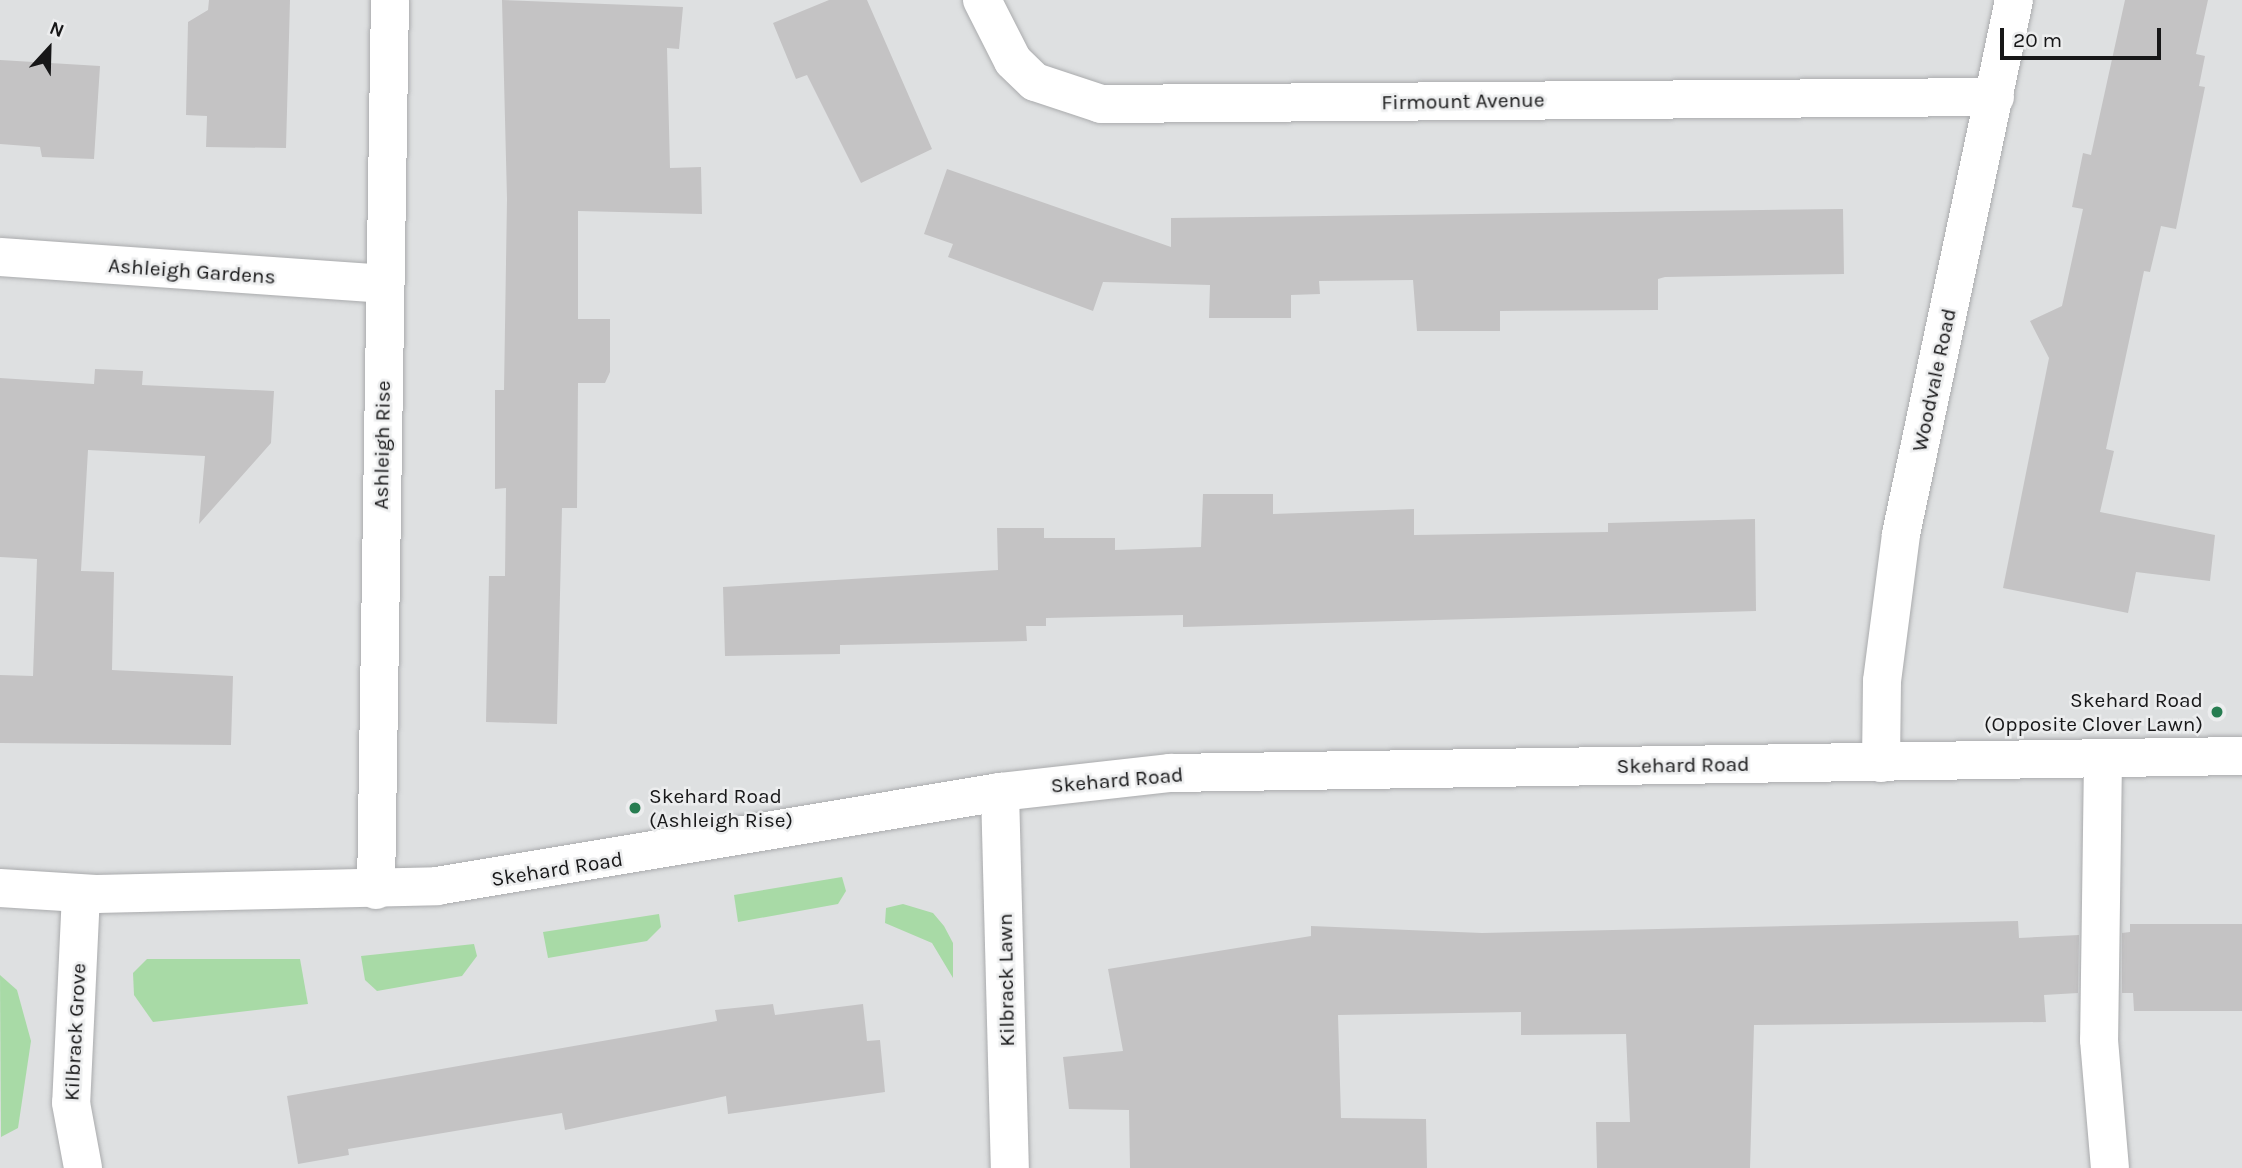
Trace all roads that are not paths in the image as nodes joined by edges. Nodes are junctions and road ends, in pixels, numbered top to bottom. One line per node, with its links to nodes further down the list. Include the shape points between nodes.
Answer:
1 (390, 0): 6 (street, Ashleigh Rise)
2 (982, 0): 4 (street, Firmount Avenue, via 1007,52 1035,82 1101,104)
3 (2014, 0): 4 (street, Woodvale Road)
4 (1995, 97): 9 (street, Woodvale Road, via 1901,534 1882,681)
5 (0, 257): 6 (street, Ashleigh Gardens)
6 (385, 285): 12 (street, Ashleigh Rise)
7 (2242, 756): 8 (street, Skehard Road)
8 (2103, 759): 9 (street, Skehard Road); 16 (street, via 2099,1040)
9 (1881, 763): 10 (street, Skehard Road, via 1246,770)
10 (1000, 792): 12 (street, Skehard Road, via 495,880); 15 (street, Kilbrack Lawn)
11 (0, 888): 13 (street, Skehard Road)
12 (376, 890): 13 (street, Skehard Road)
13 (81, 894): 14 (street, Kilbrack Grove, via 71,1103)
14 (83, 1168)
15 (1010, 1168)
16 (2110, 1168)

